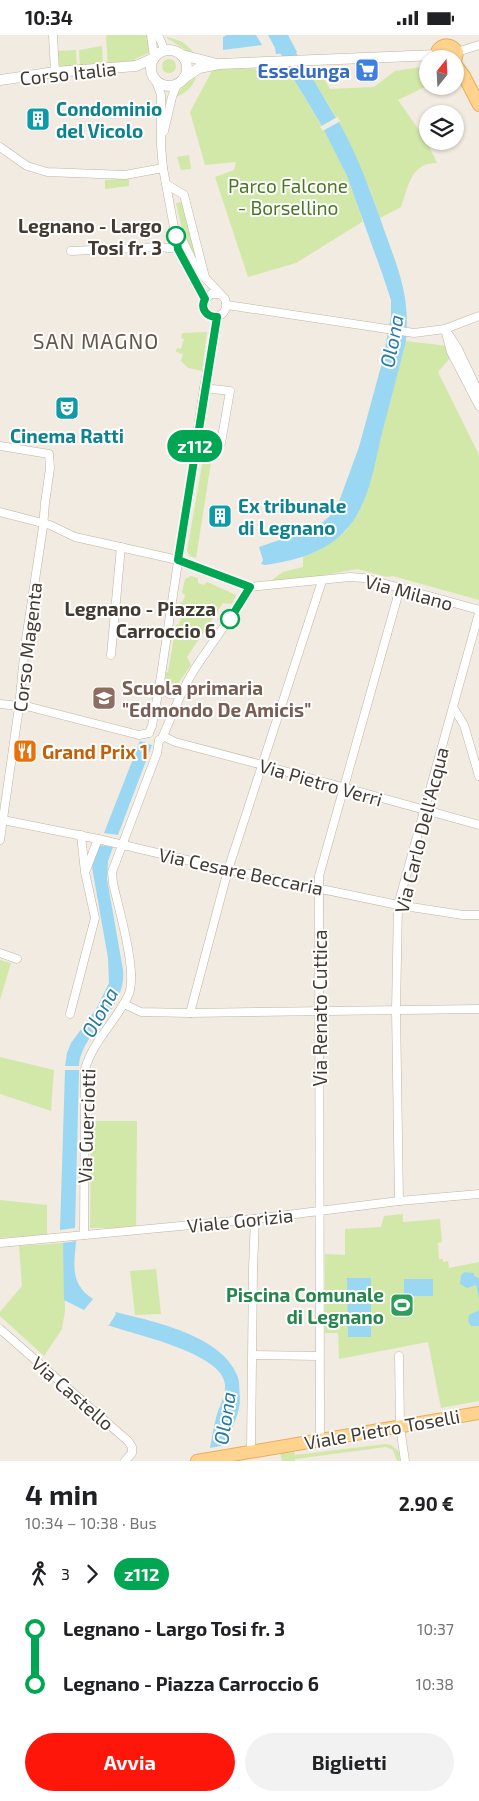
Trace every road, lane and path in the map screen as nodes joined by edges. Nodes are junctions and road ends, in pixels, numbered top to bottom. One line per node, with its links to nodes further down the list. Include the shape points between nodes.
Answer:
1 (53, 35): 13 (street)
2 (151, 35): 10 (street)
3 (158, 35): 7 (street)
4 (479, 45): 8 (street)
5 (440, 49): 6 (main road, via 452,46); 11 (street, via 281,63)
6 (453, 50)
7 (165, 51): 9 (street); 10 (street)
8 (464, 54)
9 (182, 55): 11 (street); 17 (street, via 187,66)
10 (154, 58): 12 (street, Corso Italia); 15 (street, via 151,64)
11 (219, 64): 17 (street, via 199,69)
12 (136, 66): 13 (street, Corso Italia); 15 (street, Corso Italia)
13 (56, 72): 16 (street, Corso Italia)
14 (464, 77): 18 (main road)
15 (154, 78): 17 (street, via 168,86); 19 (street, via 161,95)
16 (0, 81)
17 (180, 81): 19 (street, via 172,97)
18 (479, 105)
19 (161, 145): 21 (street)
20 (0, 147): 21 (street, via 27,166 47,173 125,175)
21 (163, 168): 22 (street)
22 (166, 184): 23 (street); 26 (street, via 184,195)
23 (174, 222): 24 (street); 26 (street, via 196,268)
24 (178, 249): 25 (street); 28 (street)
25 (71, 251)
26 (206, 279): 27 (street)
27 (219, 294): 28 (street, via 211,294); 29 (street)
28 (205, 299): 31 (street, via 205,312)
29 (226, 305): 31 (street, via 223,314); 32 (street, via 414,333)
30 (479, 316): 32 (street)
31 (217, 317): 33 (street)
32 (446, 329): 34 (street); 35 (street, via 451,352)
33 (204, 388): 36 (street, via 230,391); 41 (street)
34 (479, 393)
35 (479, 406)
36 (221, 443)
37 (0, 446): 39 (street, Corso Magenta, via 49,454)
38 (0, 512): 39 (street)
39 (43, 523): 40 (street, via 76,537); 50 (street, Corso Magenta, via 25,646)
40 (121, 547): 41 (street); 46 (street)
41 (178, 560): 43 (street); 47 (street)
42 (322, 581): 43 (street, Via Milano); 44 (street, Via Milano, via 364,578); 54 (street)
43 (250, 587): 48 (street, Via Guerciotti)
44 (400, 588): 45 (street, Via Milano); 56 (street, Via Renato Cuttica)
45 (479, 611): 51 (street, Via Carlo Dell'Acqua)
46 (111, 655)
47 (160, 683): 48 (street, via 169,694); 52 (street)
48 (182, 692): 53 (street, Via Guerciotti)
49 (0, 704): 50 (street)
50 (20, 707): 52 (street, via 140,735); 57 (street, Corso Magenta)
51 (453, 707): 55 (street, via 464,725); 58 (street, Via Carlo Dell'Acqua)
52 (150, 729): 53 (street, via 152,738); 53 (street, via 160,725)
53 (162, 736): 54 (street, Via Pietro Verri); 64 (street, Via Guerciotti)
54 (263, 765): 56 (street, Via Pietro Verri); 65 (street)
55 (479, 776)
56 (344, 789): 58 (street, Via Pietro Verri); 67 (street, Via Renato Cuttica)
57 (2, 809): 59 (street, Corso Magenta)
58 (424, 811): 60 (street, Via Pietro Verri); 68 (street, Via Carlo Dell'Acqua)
59 (3, 820): 61 (street, Via Cesare Beccaria); 62 (street, Corso Magenta)
60 (479, 825)
61 (81, 835): 63 (street, Via Cesare Beccaria); 66 (street)
62 (0, 840)
63 (100, 840): 64 (street, Via Cesare Beccaria); 66 (street)
64 (120, 844): 65 (street, Via Cesare Beccaria); 72 (street, Via Guerciotti, via 112,872 113,883 132,970 130,994)
65 (228, 870): 67 (street, Via Cesare Beccaria); 76 (street)
66 (85, 872): 77 (street, via 95,918)
67 (318, 887): 68 (street, Via Cesare Beccaria); 75 (street, Via Renato Cuttica)
68 (398, 905): 69 (street, Via Cesare Beccaria); 74 (street, Via Carlo Dell'Acqua)
69 (479, 915)
70 (0, 953): 71 (street)
71 (17, 959)
72 (124, 1004): 76 (street, via 141,1012); 82 (street, Via Guerciotti, via 98,1041 85,1069)
73 (479, 1009): 74 (street)
74 (396, 1010): 75 (street); 79 (street, Via Carlo Dell'Acqua)
75 (319, 1012): 76 (street); 80 (street, Via Renato Cuttica)
76 (190, 1013)
77 (70, 1014)
78 (479, 1194): 79 (street, Viale Gorizia)
79 (399, 1201): 80 (street, Viale Gorizia)
80 (320, 1212): 81 (street, Viale Gorizia); 86 (street, Via Renato Cuttica)
81 (255, 1219): 82 (street, Viale Gorizia); 85 (street)
82 (84, 1235): 83 (street, Viale Gorizia)
83 (0, 1243)
84 (0, 1329): 92 (street, Via Castello, via 128,1441 132,1453)
85 (253, 1355): 86 (street); 91 (street)
86 (319, 1355): 90 (street, Via Renato Cuttica)
87 (399, 1356): 89 (street)
88 (479, 1413): 89 (main road, Viale Pietro Toselli)
89 (400, 1427): 90 (main road, Viale Pietro Toselli); 94 (street)
90 (320, 1440): 91 (main road, Viale Pietro Toselli)
91 (251, 1451): 93 (main road, Viale Pietro Toselli)
92 (126, 1461)
93 (200, 1461)
94 (405, 1461)

